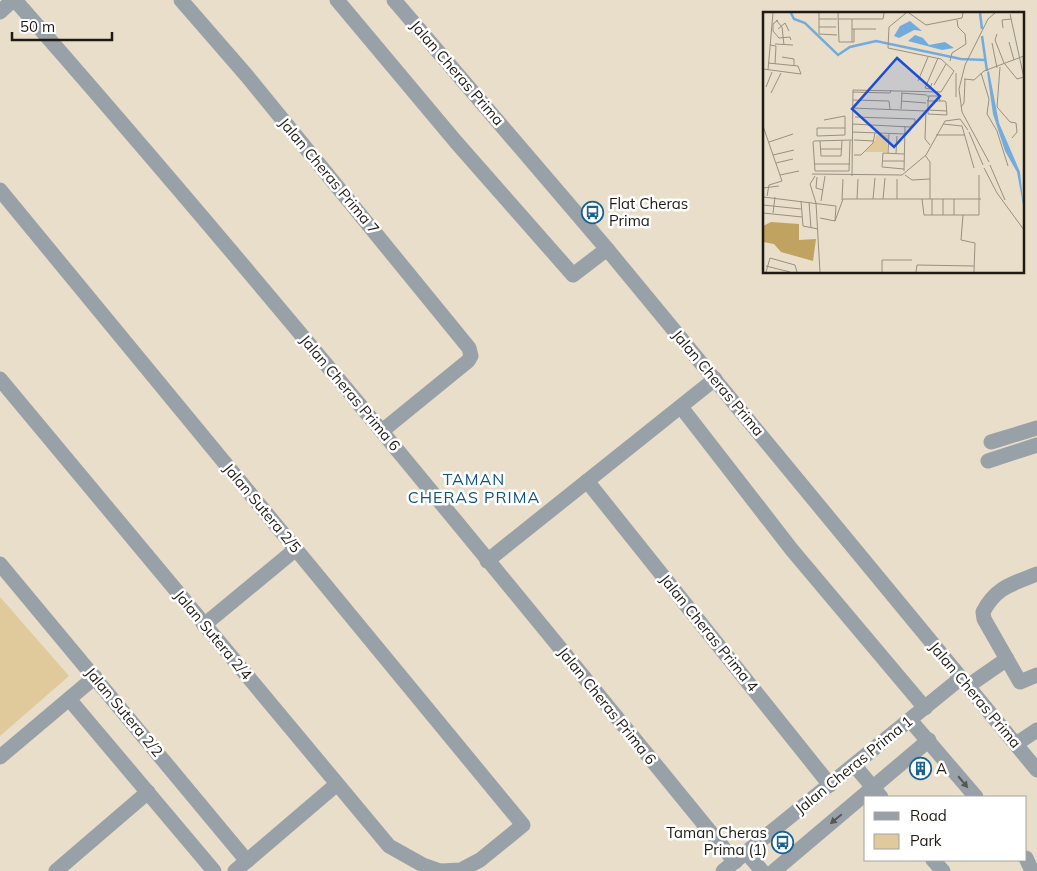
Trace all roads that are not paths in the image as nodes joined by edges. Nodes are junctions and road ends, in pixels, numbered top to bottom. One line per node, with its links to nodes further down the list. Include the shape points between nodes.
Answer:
1 (14, 0): 5 (street); 12 (street, Jalan Cheras Prima 6, via 152,156)
2 (181, 0): 12 (street, Jalan Cheras Prima 7, via 365,218 469,348 471,356)
3 (337, 0): 7 (street, via 573,276)
4 (394, 0): 7 (street, Jalan Cheras Prima)
5 (0, 12)
6 (0, 190): 17 (street, Jalan Sutera 2/5)
7 (607, 249): 9 (street, Jalan Cheras Prima)
8 (0, 379): 21 (street, Jalan Sutera 2/4)
9 (715, 379): 10 (street); 25 (street, Jalan Cheras Prima)
10 (681, 406): 16 (street); 27 (street, via 792,550)
11 (1037, 428): 13 (street)
12 (382, 431): 18 (street, Jalan Cheras Prima 6)
13 (991, 442)
14 (1037, 445): 15 (street)
15 (988, 461)
16 (587, 481): 18 (street); 36 (street, Jalan Cheras Prima 4)
17 (296, 549): 21 (street); 41 (street, Jalan Sutera 2/5)
18 (488, 561): 44 (street, Jalan Cheras Prima 6)
19 (0, 564): 24 (street, Jalan Sutera 2/2)
20 (1037, 574): 22 (street, via 1006,587 990,598 982,612)
21 (204, 625): 35 (street, Jalan Sutera 2/4)
22 (1004, 662): 23 (street, via 1020,682); 25 (street, Jalan Cheras Prima 1)
23 (1037, 675)
24 (95, 677): 26 (street); 42 (street, Jalan Sutera 2/2)
25 (969, 681): 27 (street, Jalan Cheras Prima 1); 31 (street, Jalan Cheras Prima)
26 (69, 699): 32 (street); 37 (street)
27 (925, 708): 28 (street, Jalan Cheras Prima 1)
28 (910, 720): 30 (street); 33 (street, Jalan Cheras Prima 1)
29 (1033, 732): 31 (street)
30 (928, 740): 38 (street); 39 (street, one-way to 39)
31 (1016, 744): 34 (street, Jalan Cheras Prima)
32 (0, 756)
33 (854, 765): 36 (street, Jalan Cheras Prima 1); 38 (street)
34 (1037, 770)
35 (337, 784): 42 (street); 48 (street, Jalan Sutera 2/4, via 389,846)
36 (830, 785): 44 (street, Jalan Cheras Prima 1)
37 (148, 792): 45 (street); 46 (street)
38 (877, 792)
39 (975, 796)
40 (864, 802): 50 (street, one-way to 50)
41 (523, 825): 48 (street, Jalan Sutera 2/4, via 480,860 461,870)
42 (247, 860): 47 (street)
43 (934, 861): 51 (street)
44 (735, 862): 49 (street, Jalan Cheras Prima 6)
45 (56, 871)
46 (214, 871)
47 (235, 871)
48 (441, 871)
49 (762, 871)
50 (774, 871)
51 (942, 871)

